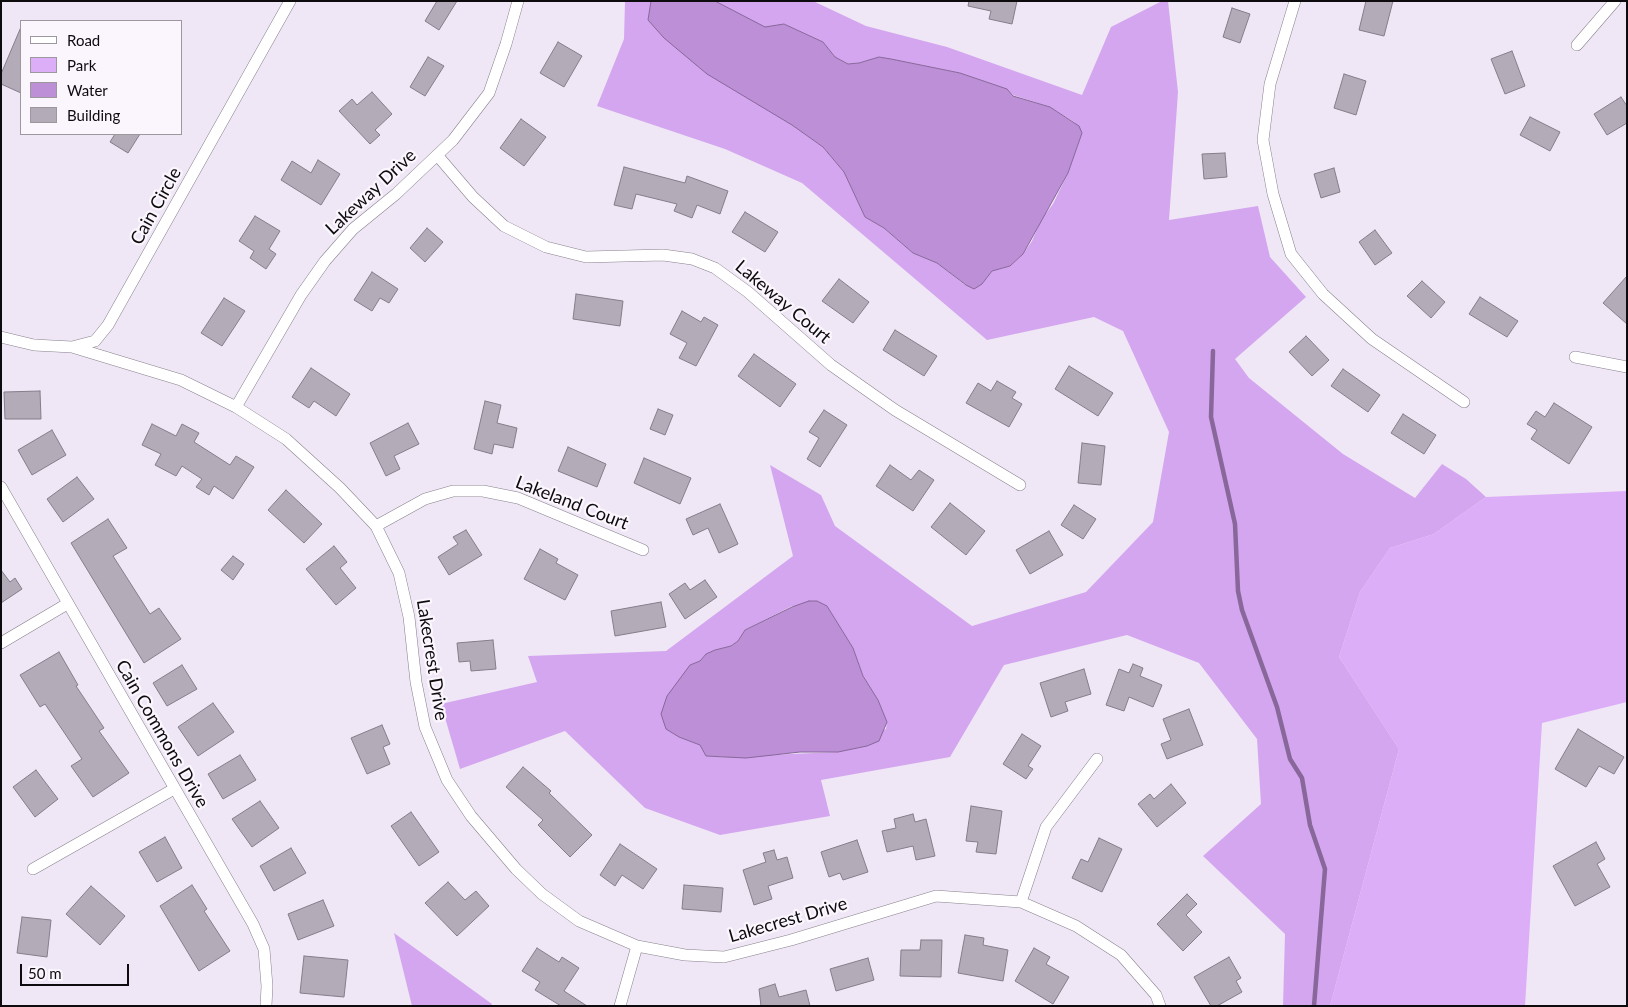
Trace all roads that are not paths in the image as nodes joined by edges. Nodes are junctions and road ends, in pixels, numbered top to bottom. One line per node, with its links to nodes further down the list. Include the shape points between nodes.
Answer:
1 (290, 1): 8 (street, Cain Circle, via 108,326 95,341)
2 (518, 1): 6 (street, Lakeway Drive, via 489,93 453,140)
3 (1294, 1): 11 (street, via 1270,84 1263,140 1273,194 1291,254 1323,294 1372,339)
4 (1615, 1): 5 (street)
5 (1577, 45)
6 (437, 155): 12 (street, Lakeway Drive, via 353,229 325,261 301,294); 13 (street, Lakeway Court, via 473,197 504,226 546,247 586,257 662,255 692,259 715,268 748,292 831,365 895,410)
7 (1, 337): 8 (street, Cain Circle)
8 (72, 347): 12 (street, Lakecrest Drive, via 181,380)
9 (1575, 358): 10 (street)
10 (1627, 367)
11 (1464, 402)
12 (236, 407): 15 (street, Lakecrest Drive, via 286,439)
13 (1020, 485)
14 (1, 488): 17 (street, Cain Commons Drive)
15 (376, 526): 16 (street, Lakeland Court, via 425,499 453,491 483,491 518,498); 23 (street, Lakecrest Drive, via 399,573 425,727 447,780 471,816 542,894 579,921)
16 (643, 550)
17 (67, 604): 18 (street); 20 (street, Cain Commons Drive)
18 (1, 643)
19 (1097, 759): 22 (street, via 1046,827)
20 (174, 789): 21 (street); 24 (street, Cain Commons Drive, via 264,949)
21 (33, 869)
22 (1021, 902): 23 (street, Lakecrest Drive, via 936,896 724,957 685,955); 26 (street, Lakecrest Drive, via 1076,926 1121,955 1156,995)
23 (637, 946): 25 (street)
24 (266, 1006)
25 (620, 1006)
26 (1160, 1006)

